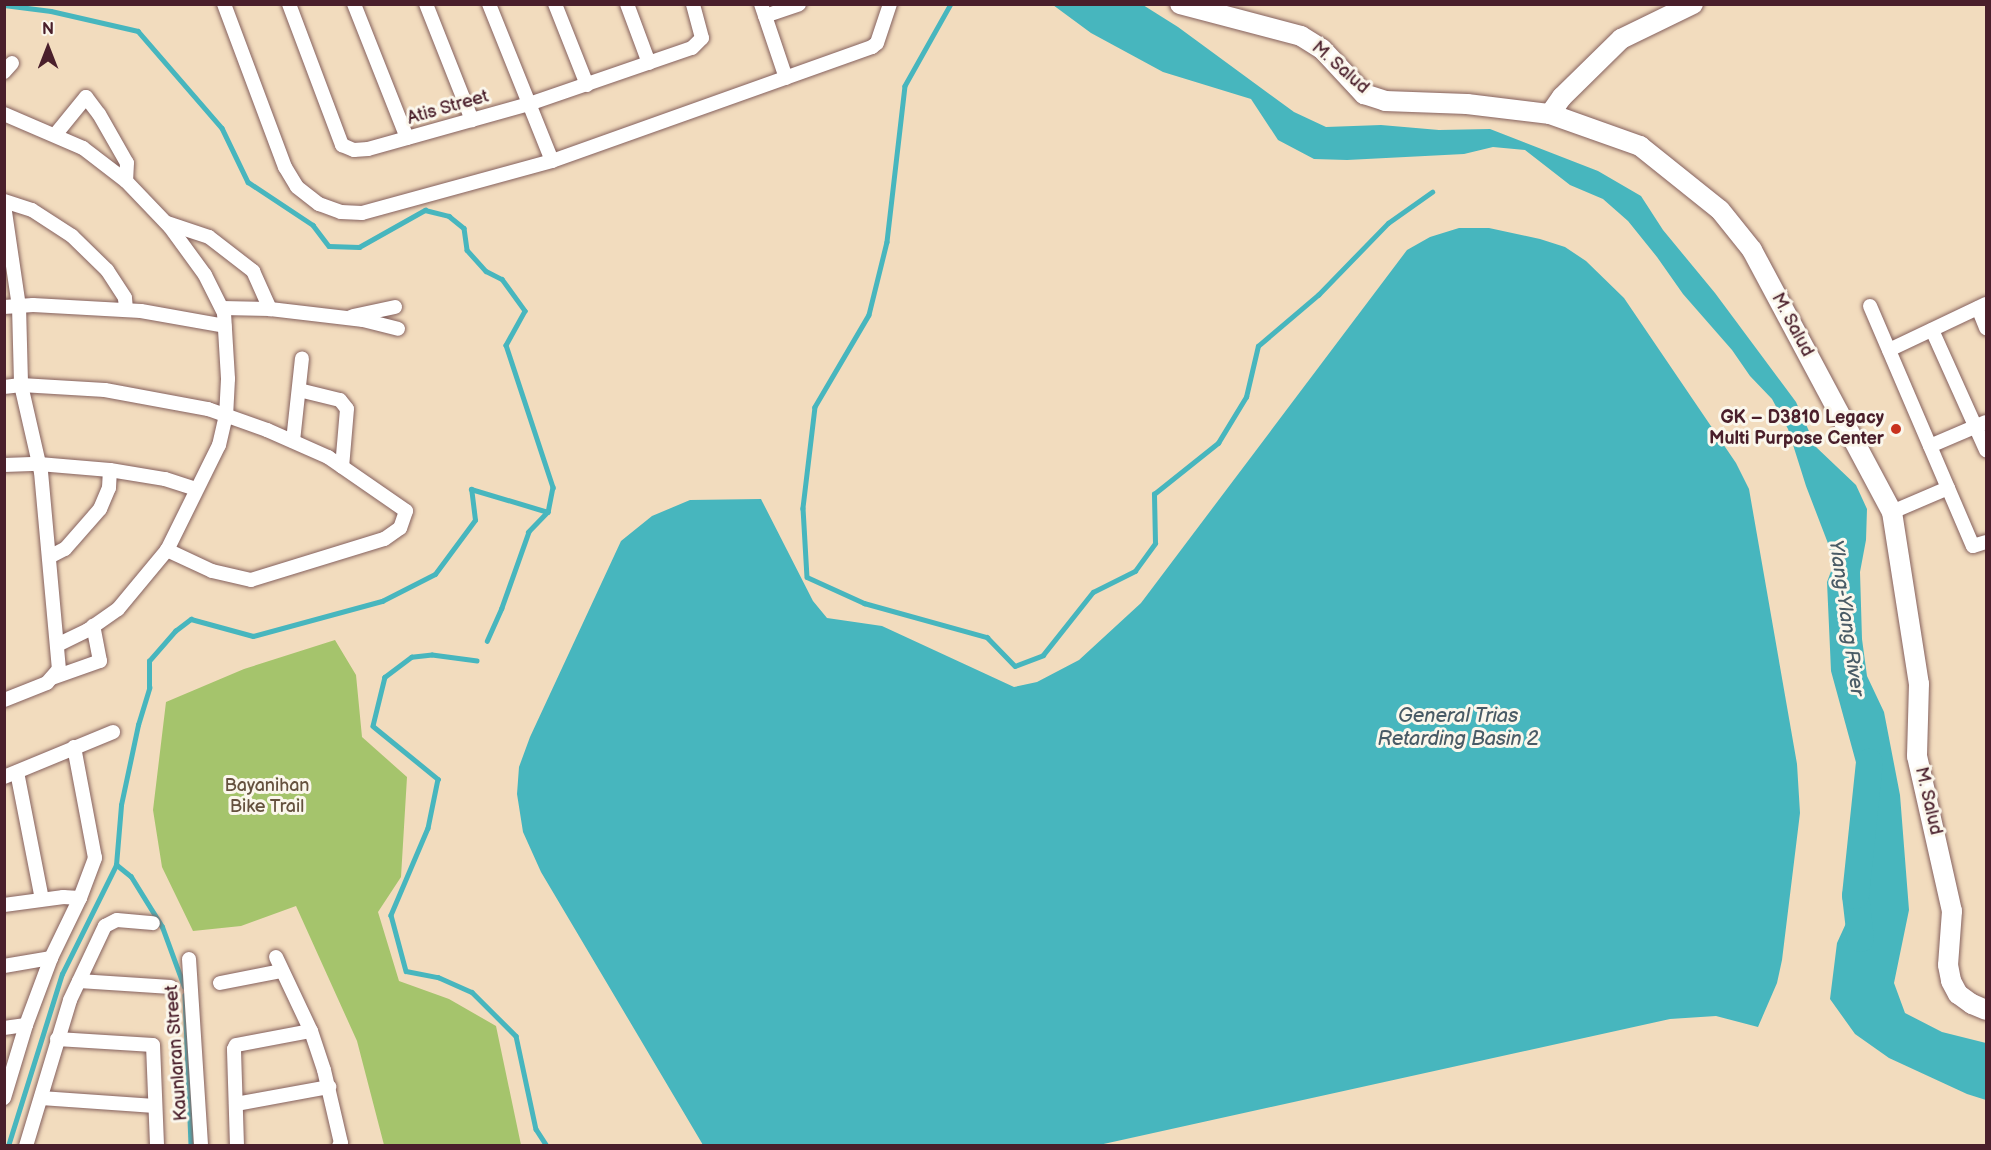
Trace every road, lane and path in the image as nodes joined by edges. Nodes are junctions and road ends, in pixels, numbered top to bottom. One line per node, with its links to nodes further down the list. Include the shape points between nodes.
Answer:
1 (224, 4): 23 (street, via 285,167 297,186 319,204 341,212 362,213)
2 (289, 4): 22 (street, Atis Street, via 342,145 354,150 368,149)
3 (354, 4): 22 (street)
4 (426, 4): 20 (street)
5 (489, 4): 17 (street)
6 (555, 4): 16 (street)
7 (627, 4): 14 (street)
8 (693, 4): 14 (street, Atis Street, via 702,38 692,48)
9 (799, 4): 13 (street)
10 (890, 4): 15 (street, via 872,48)
11 (1180, 4): 19 (street, M. Salud, via 1301,36 1322,49 1364,94 1385,101 1467,104)
12 (1690, 5): 19 (street, via 1621,39)
13 (763, 10): 15 (street)
14 (649, 63): 16 (street, Atis Street)
15 (786, 78): 23 (street)
16 (587, 85): 17 (street, Atis Street)
17 (529, 104): 20 (street, Atis Street); 23 (street)
18 (4, 114): 21 (street)
19 (1550, 114): 55 (street, M. Salud, via 1640,146 1720,210 1752,250)
20 (472, 120): 22 (street, Atis Street)
21 (55, 135): 24 (street, via 83,148); 24 (street, via 86,97 127,163)
22 (407, 138)
23 (552, 161)
24 (126, 181): 26 (street)
25 (4, 203): 27 (street); 33 (street, via 32,210 72,236 107,270 125,298)
26 (167, 224): 31 (street, via 205,274); 32 (street, via 209,237 253,271)
27 (12, 306): 33 (street); 41 (street)
28 (1870, 306): 39 (street)
29 (1982, 306): 36 (street); 38 (street)
30 (395, 307): 34 (street)
31 (222, 308): 32 (street); 35 (street)
32 (270, 309): 34 (street)
33 (126, 310): 35 (street)
34 (346, 318): 37 (street)
35 (225, 326): 44 (street)
36 (1986, 328)
37 (398, 329)
38 (1932, 330): 39 (street); 45 (street)
39 (1889, 350): 47 (street)
40 (302, 358): 43 (street)
41 (21, 385): 42 (street); 44 (street, via 105,390); 49 (street)
42 (4, 387)
43 (299, 390): 46 (street); 51 (street, via 340,399 347,409)
44 (226, 415): 46 (street); 54 (street, via 219,445)
45 (1982, 424): 47 (street); 48 (street)
46 (293, 441): 51 (street)
47 (1930, 446): 53 (street)
48 (1986, 450)
49 (39, 464): 50 (street); 52 (street); 58 (street)
50 (4, 465)
51 (342, 466): 57 (street, via 406,511 400,528 384,539 251,580 212,571)
52 (110, 470): 54 (street, via 165,479); 58 (street, via 109,488 100,509 65,549)
53 (1948, 488): 55 (street); 56 (street, via 1973,546)
54 (196, 489): 57 (street)
55 (1892, 512): 78 (street, M. Salud, via 1919,684 1917,756 1950,895 1951,981 1958,994)
56 (1986, 542)
57 (167, 550): 59 (street, via 118,609)
58 (49, 557): 60 (street)
59 (93, 626): 60 (street); 61 (street, via 100,661)
60 (57, 645): 61 (street, via 59,669)
61 (51, 679): 62 (street)
62 (4, 700)
63 (113, 732): 64 (street)
64 (74, 747): 65 (street); 66 (street, via 95,846 92,868)
65 (11, 774): 67 (street)
66 (80, 898): 67 (street); 71 (street)
67 (42, 899): 68 (street)
68 (4, 905)
69 (153, 923): 75 (street, via 109,922)
70 (276, 957): 74 (street)
71 (51, 958): 73 (street); 79 (street)
72 (189, 959): 90 (street, Kaunlaran Street)
73 (4, 966)
74 (282, 971): 76 (street); 81 (street)
75 (79, 981): 77 (street); 82 (street)
76 (220, 983)
77 (171, 987)
78 (1986, 1010)
79 (26, 1025): 80 (street); 84 (street)
80 (4, 1028)
81 (310, 1031): 83 (street); 86 (street, via 242,1044 234,1049)
82 (57, 1040): 85 (street); 87 (street, via 153,1045)
83 (329, 1087): 86 (street); 92 (street)
84 (5, 1092)
85 (41, 1098): 87 (street); 88 (street)
86 (236, 1104): 91 (street)
87 (155, 1106): 89 (street)
88 (26, 1146)
89 (157, 1146)
90 (201, 1146)
91 (237, 1146)
92 (339, 1146)

